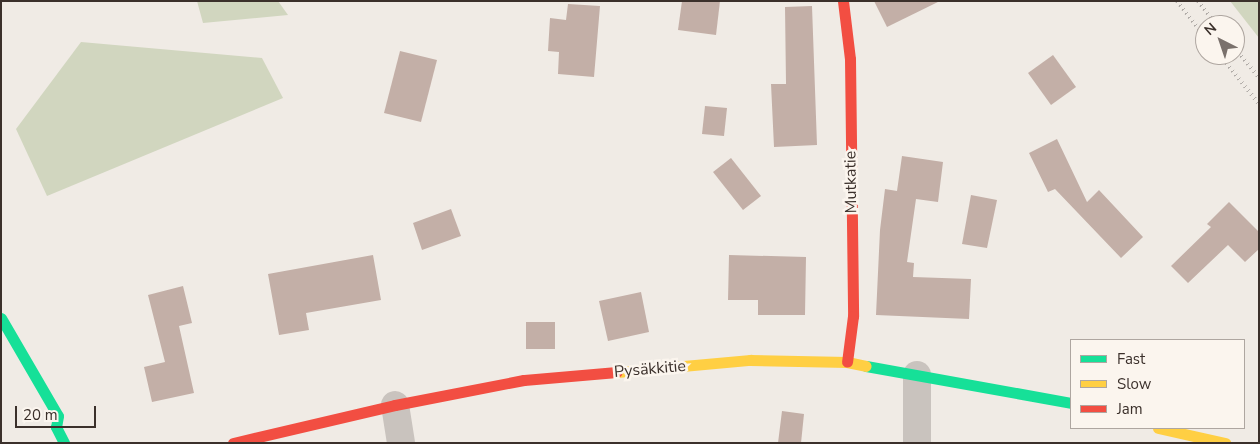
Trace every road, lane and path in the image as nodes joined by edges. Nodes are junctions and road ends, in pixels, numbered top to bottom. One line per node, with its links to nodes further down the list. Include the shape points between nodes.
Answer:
1 (843, 1): 3 (street, Mutkatie, via 850,59 853,316)
2 (1, 318): 8 (street, via 63,418 56,427)
3 (846, 362): 4 (street, Pysäkkitie); 6 (street, Pysäkkitie, via 750,360 524,380)
4 (917, 375): 5 (street, Pysäkkitie); 11 (street)
5 (1070, 403)
6 (395, 405): 9 (street, Pysäkkitie); 10 (street)
7 (1162, 429): 12 (street)
8 (64, 443)
9 (233, 443)
10 (401, 443)
11 (917, 443)
12 (1225, 443)

